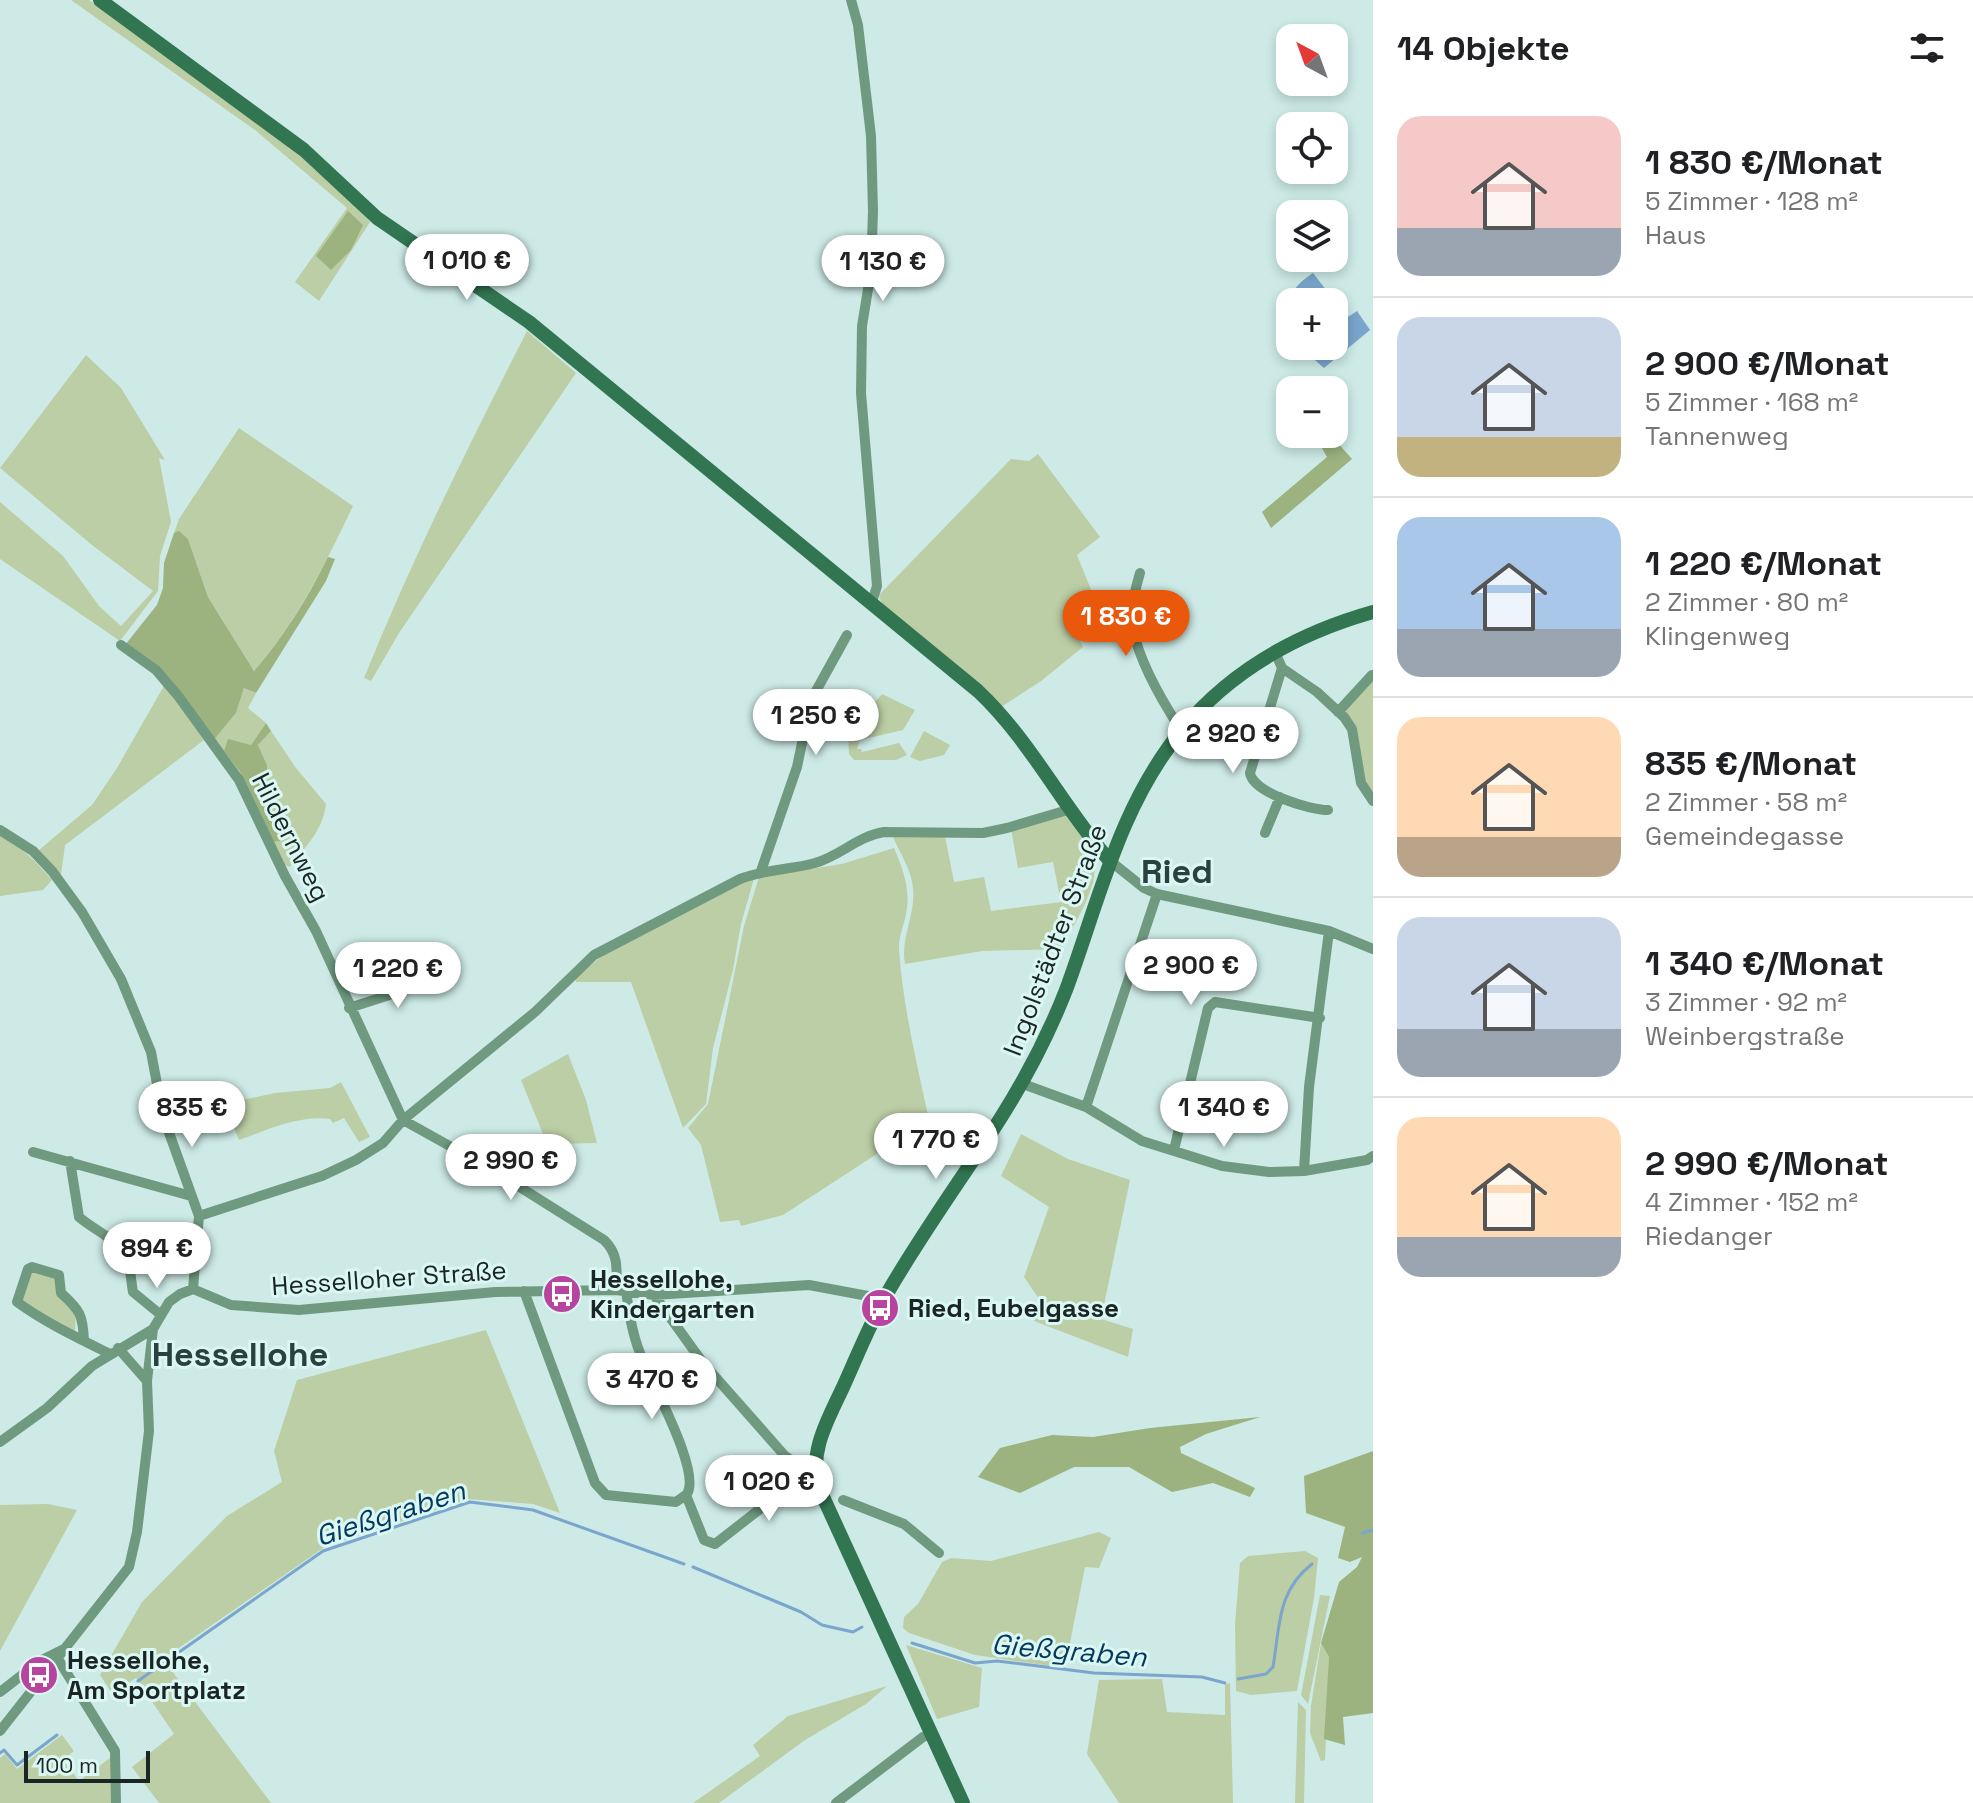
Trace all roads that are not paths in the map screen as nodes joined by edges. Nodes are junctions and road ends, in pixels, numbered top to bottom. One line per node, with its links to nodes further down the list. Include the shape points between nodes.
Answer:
1 (100, 0): 4 (main road, via 304,150 377,218 529,322)
2 (851, 0): 4 (street, via 871,136 871,271 861,366 877,586)
3 (1140, 573): 12 (street, via 1133,628 1159,693)
4 (871, 605): 15 (main road, via 998,710)
5 (1373, 612): 8 (main road, Ingolstädter Straße)
6 (847, 635): 20 (street, via 811,700 797,767)
7 (121, 645): 25 (street, Hildernweg, via 156,670 239,780)
8 (1275, 652): 9 (street); 12 (main road, Ingolstädter Straße, via 1222,688)
9 (1282, 668): 11 (street); 13 (street, via 1250,773 1257,787)
10 (1372, 675): 11 (street)
11 (1338, 712): 14 (street, via 1352,729 1361,783)
12 (1181, 730): 19 (main road, Ingolstädter Straße, via 1142,788)
13 (1280, 797): 16 (street); 18 (street)
14 (1373, 801)
15 (1071, 809): 19 (main road); 20 (street, via 983,833 870,834 814,863)
16 (1328, 810)
17 (0, 830): 35 (street, via 33,851 63,884 121,979 151,1052 163,1116)
18 (1265, 833)
19 (1109, 860): 21 (street); 27 (main road, Ingolstädter Straße, via 1065,991)
20 (761, 871): 29 (street, via 594,955 535,1012)
21 (1157, 894): 22 (street); 28 (street)
22 (1329, 931): 23 (street); 26 (street)
23 (1373, 949)
24 (436, 980): 25 (street)
25 (349, 1008): 29 (street, Hildernweg)
26 (1320, 1018): 30 (street, via 1215,1002 1208,1008); 34 (street)
27 (1023, 1084): 28 (street); 41 (main road, Ingolstädter Straße)
28 (1086, 1107): 30 (street, via 1142,1141)
29 (403, 1120): 36 (street, via 383,1143 322,1176); 38 (street, via 604,1240 615,1251)
30 (1174, 1150): 34 (street, via 1222,1166)
31 (33, 1152): 33 (street)
32 (1373, 1156): 34 (street)
33 (70, 1161): 35 (street); 42 (street, via 79,1217 116,1243 128,1261 133,1292)
34 (1304, 1171)
35 (191, 1196): 36 (street)
36 (199, 1216): 37 (street)
37 (193, 1289): 39 (street, Hesselloher Straße, via 231,1305 299,1310); 42 (street, via 169,1302)
38 (621, 1290): 39 (street, Hesselloher Straße); 40 (street, Hesselloher Straße); 50 (street, via 638,1350 679,1437 689,1485)
39 (524, 1291): 50 (street, via 595,1483 606,1495 676,1502)
40 (654, 1295): 41 (street, Hesselloher Straße, via 809,1285); 48 (street, via 703,1363 785,1456)
41 (884, 1299): 49 (main road, Ingolstädter Straße, via 819,1441)
42 (161, 1315): 43 (street)
43 (153, 1329): 45 (street); 46 (street)
44 (84, 1341): 44 (street, via 17,1302 28,1269 59,1275 61,1293 78,1308); 45 (street)
45 (114, 1351): 46 (street); 47 (street)
46 (147, 1381): 53 (street, via 149,1431 129,1567)
47 (0, 1442)
48 (799, 1465): 49 (street); 50 (street, via 792,1484 715,1544 704,1540)
49 (815, 1469): 57 (main road, via 826,1504)
50 (686, 1495)
51 (843, 1500): 52 (street, via 904,1524)
52 (939, 1553)
53 (66, 1648): 54 (street); 55 (street)
54 (58, 1659): 56 (street); 58 (street, via 115,1751)
55 (0, 1692)
56 (0, 1731)
57 (933, 1734): 59 (street); 60 (main road)
58 (116, 1803)
59 (836, 1803)
60 (963, 1803)

